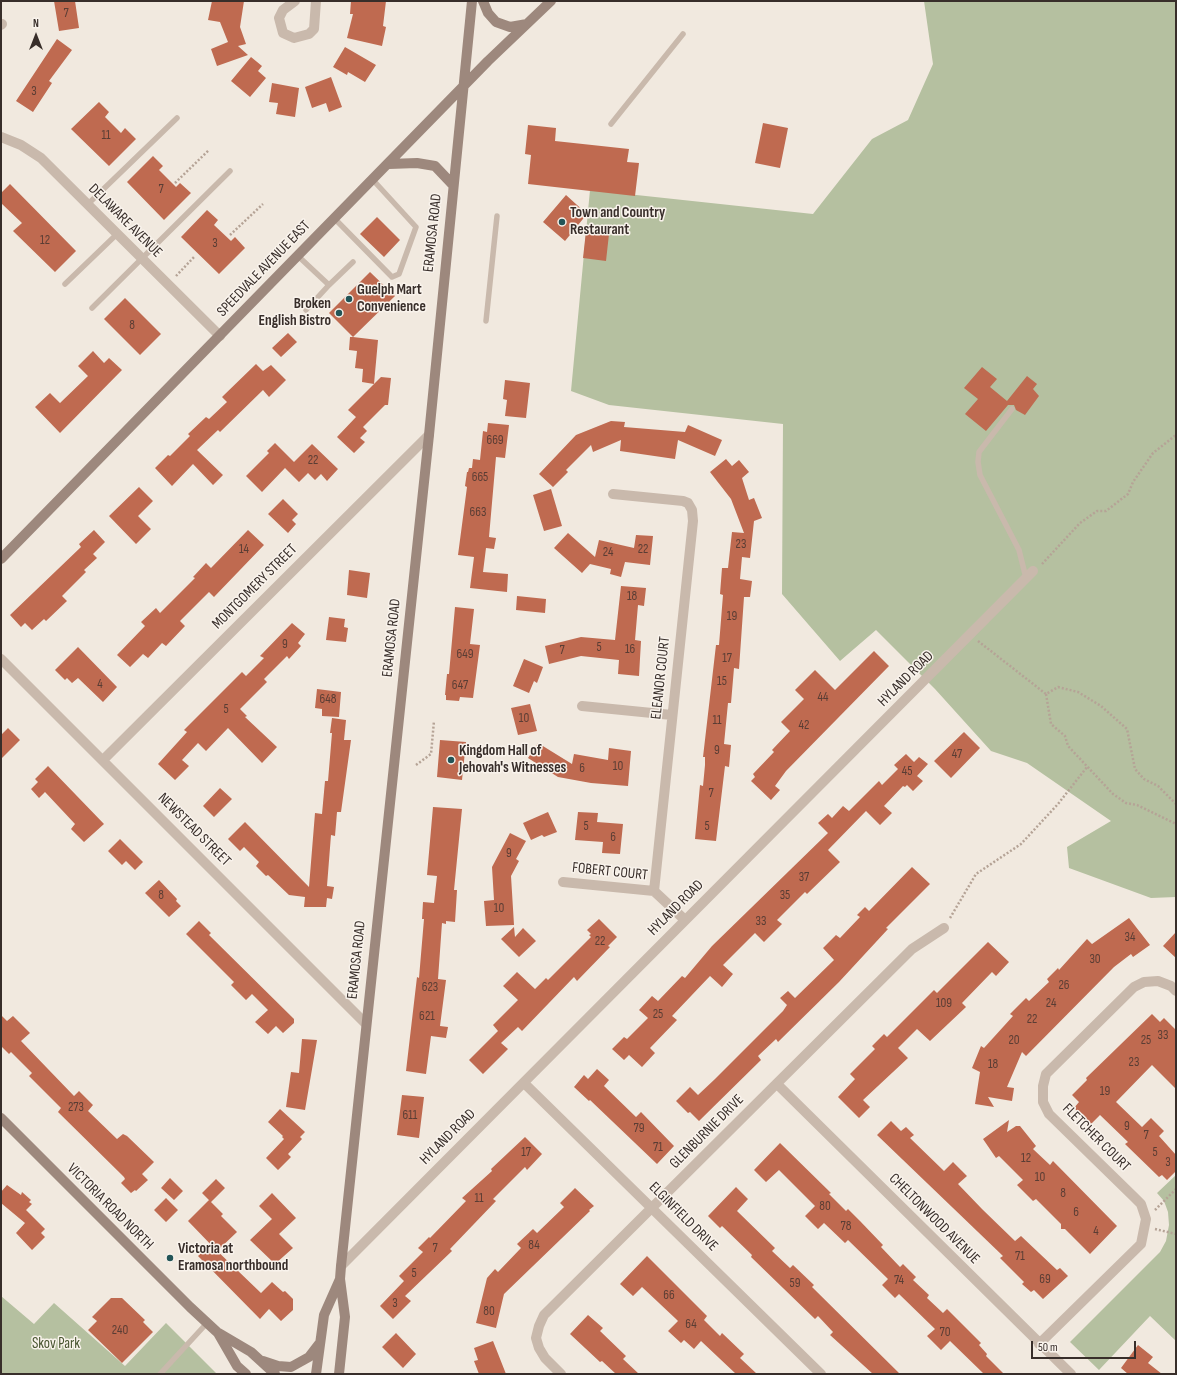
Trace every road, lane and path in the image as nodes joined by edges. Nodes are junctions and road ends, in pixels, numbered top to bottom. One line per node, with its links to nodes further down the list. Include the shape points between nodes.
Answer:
1 (295, 1): 2 (street, via 283,10 280,18 283,33 294,38 309,34 314,29)
2 (316, 1)
3 (472, 1): 8 (main road, ERAMOSA ROAD)
4 (483, 1): 6 (main road, via 488,13 496,22 510,26)
5 (551, 1): 6 (main road, SPEEDVALE AVENUE EAST)
6 (527, 24): 8 (main road, SPEEDVALE AVENUE EAST)
7 (683, 34): 10 (lane)
8 (463, 88): 13 (main road, SPEEDVALE AVENUE EAST); 17 (main road, ERAMOSA ROAD)
9 (177, 118): 18 (lane)
10 (611, 124)
11 (1, 137): 18 (street, DELAWARE AVENUE, via 21,145 41,158)
12 (209, 150): 16 (path)
13 (389, 164): 15 (main road, SPEEDVALE AVENUE EAST); 17 (main road, via 417,163 435,166)
14 (230, 171): 26 (lane)
15 (373, 180): 21 (main road, SPEEDVALE AVENUE EAST); 21 (lane, via 416,227 399,274 392,277)
16 (175, 184)
17 (453, 185): 36 (main road, ERAMOSA ROAD)
18 (88, 204): 22 (street, DELAWARE AVENUE)
19 (263, 204): 23 (path)
20 (496, 216): 33 (lane)
21 (334, 218): 25 (main road, SPEEDVALE AVENUE EAST)
22 (117, 234): 26 (street, DELAWARE AVENUE); 28 (lane)
23 (230, 235)
24 (195, 256): 29 (path)
25 (298, 256): 30 (lane); 34 (main road, SPEEDVALE AVENUE EAST)
26 (141, 259): 29 (street, DELAWARE AVENUE); 31 (lane)
27 (353, 262): 30 (lane)
28 (65, 284)
29 (168, 285): 34 (street, DELAWARE AVENUE)
30 (329, 286): 32 (lane)
31 (92, 308)
32 (306, 310)
33 (486, 321)
34 (220, 336): 39 (main road, SPEEDVALE AVENUE EAST)
35 (1012, 409): 40 (lane, via 979,452 978,462 980,475)
36 (429, 435): 47 (street, MONTGOMERY STREET); 57 (main road, ERAMOSA ROAD)
37 (1176, 435): 40 (path, via 1153,453 1128,494 1106,511 1097,511 1080,523 1047,561)
38 (613, 494): 45 (street, ELEANOR COURT, via 683,501 688,503 692,510 693,521)
39 (1, 559)
40 (1030, 574): 41 (street, HYLAND ROAD)
41 (971, 636): 43 (path); 54 (street, HYLAND ROAD)
42 (1, 659): 47 (street, NEWSTEAD STREET)
43 (1046, 694): 49 (path, via 1051,724 1065,736 1068,746); 50 (path, via 1058,687 1078,692 1101,706 1126,729 1135,769 1144,779 1158,786)
44 (582, 706): 45 (street)
45 (672, 715): 53 (street, ELEANOR COURT)
46 (434, 721): 48 (path, via 431,754)
47 (103, 760): 57 (street, NEWSTEAD STREET)
48 (416, 765)
49 (1087, 767): 51 (path, via 1113,794 1126,803 1137,805); 55 (path, via 1058,804 1021,844 976,874)
50 (1176, 804)
51 (1176, 824)
52 (563, 882): 53 (street, FOBERT COURT)
53 (654, 891): 54 (street)
54 (685, 920): 58 (street, HYLAND ROAD)
55 (944, 928): 59 (street, GLENBURNIE DRIVE, via 912,949)
56 (1176, 991): 64 (street, FLETCHER COURT, via 1158,981 1144,982 1134,987 1054,1065 1046,1074 1043,1086 1043,1102 1049,1114 1141,1204 1146,1219)
57 (365, 1023): 66 (main road, ERAMOSA ROAD)
58 (524, 1083): 62 (street, ELGINFIELD DRIVE); 66 (street, HYLAND ROAD)
59 (777, 1084): 62 (street, GLENBURNIE DRIVE); 71 (street, CHELTONWOOD AVENUE)
60 (1, 1118): 68 (main road, VICTORIA ROAD NORTH)
61 (1176, 1189): 63 (path)
62 (652, 1207): 78 (street, GLENBURNIE DRIVE, via 544,1315 538,1326 536,1338 539,1348); 79 (street, ELGINFIELD DRIVE)
63 (1157, 1209)
64 (1144, 1228): 65 (path); 71 (street, FLETCHER COURT, via 1141,1244)
65 (1176, 1234)
66 (341, 1266): 67 (main road, ERAMOSA ROAD)
67 (340, 1279): 70 (main road, ERAMOSA ROAD, via 324,1315); 77 (main road, ERAMOSA ROAD, via 345,1317)
68 (207, 1323): 69 (main road, VICTORIA ROAD NORTH); 73 (lane)
69 (217, 1332): 72 (main road, VICTORIA ROAD NORTH); 74 (main road, VICTORIA ROAD NORTH, via 237,1366)
70 (320, 1342): 72 (main road, via 309,1357 291,1367); 76 (main road, ERAMOSA ROAD)
71 (1039, 1344): 80 (street, CHELTONWOOD AVENUE)
72 (260, 1360): 75 (main road, VICTORIA ROAD NORTH)
73 (160, 1374)
74 (246, 1374)
75 (275, 1374)
76 (316, 1374)
77 (339, 1374)
78 (561, 1374)
79 (821, 1374)
80 (1070, 1374)

